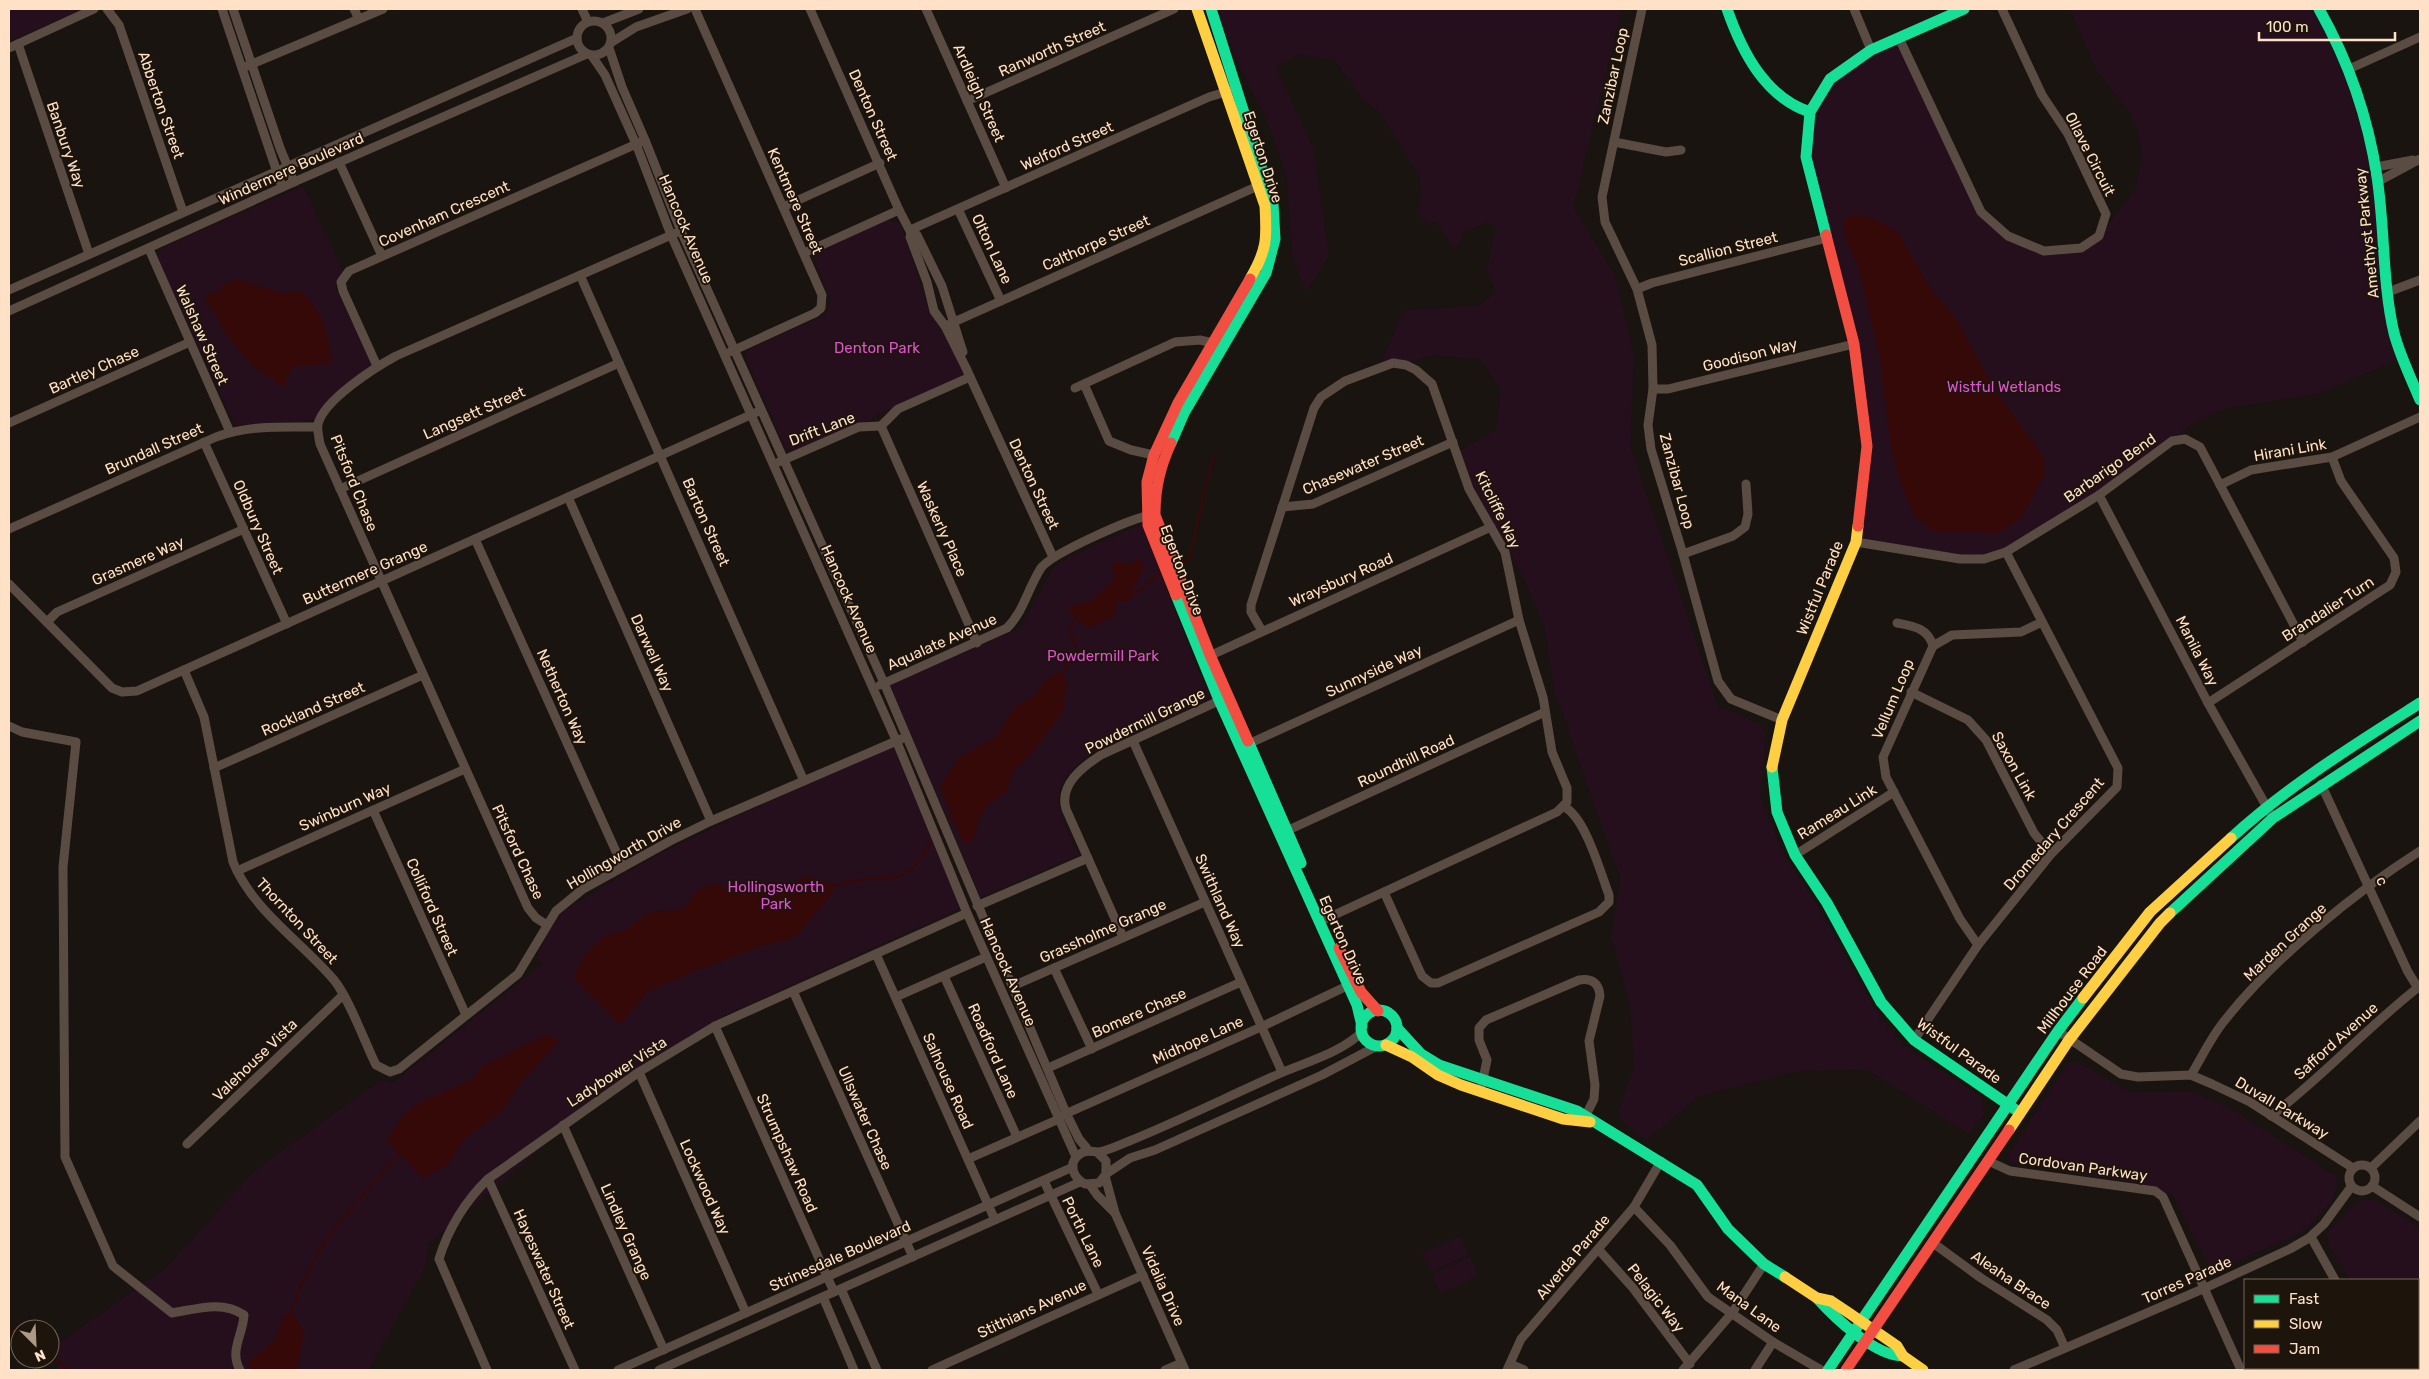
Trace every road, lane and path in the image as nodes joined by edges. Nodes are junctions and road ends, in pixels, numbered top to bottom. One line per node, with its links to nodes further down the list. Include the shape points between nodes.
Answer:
1 (94, 9): 28 (street)
2 (107, 9): 57 (street, Abberton Street, via 119,25)
3 (222, 9): 34 (street)
4 (233, 9): 33 (street)
5 (354, 9): 22 (street)
6 (383, 9): 22 (street)
7 (582, 9): 23 (street)
8 (639, 9): 24 (street)
9 (687, 9): 29 (street, via 636,27)
10 (695, 9): 54 (street, Kentmere Street)
11 (810, 9): 45 (street, Denton Street)
12 (926, 9): 37 (street, Ardleigh Street)
13 (1174, 9): 37 (street, Ranworth Street)
14 (1197, 9): 36 (street, Egerton Drive)
15 (1211, 9): 36 (street, Egerton Drive)
16 (1642, 9): 40 (street, Zanzibar Loop)
17 (1727, 9): 38 (street, via 1733,30 1761,77 1789,105)
18 (1854, 9): 31 (street)
19 (1964, 9): 27 (street, Wistful Parade)
20 (2002, 9): 27 (street, Ollave Circuit, via 2042,95 2068,134 2106,214 2099,236 2081,248 2044,251 2008,236 1981,212)
21 (2319, 9): 35 (street, Amethyst Parkway)
22 (359, 19): 33 (street)
23 (588, 22): 24 (street); 26 (street, via 580,28)
24 (603, 22): 29 (street, via 610,31)
25 (2420, 37): 35 (street)
26 (577, 38): 32 (street, via 578,45); 46 (street, Windermere Boulevard)
27 (1899, 38): 31 (street, Wistful Parade)
28 (18, 44): 30 (street); 64 (street, Banbury Way)
29 (610, 45): 32 (street, via 602,54); 39 (street, Hancock Avenue, via 618,79)
30 (9, 48)
31 (1871, 50): 38 (street, Wistful Parade, via 1830,79)
32 (589, 55): 41 (street, Hancock Avenue, via 605,75); 44 (street, Windermere Boulevard)
33 (252, 64): 34 (street); 46 (street)
34 (242, 68): 48 (street)
35 (2349, 69): 47 (street, Amethyst Parkway, via 2367,123)
36 (1231, 90): 51 (street, Egerton Drive); 53 (street, Welford Street); 106 (street, Egerton Drive, via 1274,204 1275,251 1266,273 1184,413 1160,464)
37 (968, 101): 53 (street, Ardleigh Street)
38 (1810, 112): 61 (street, Wistful Parade, via 1806,157)
39 (646, 140): 41 (street, Covenham Crescent); 58 (street, Hancock Avenue)
40 (1614, 142): 42 (street, via 1666,152); 68 (street, Zanzibar Loop, via 1602,197 1605,222)
41 (636, 144): 60 (street, Hancock Avenue); 65 (street, Covenham Crescent)
42 (1681, 150)
43 (2420, 159): 47 (street); 49 (street)
44 (340, 162): 50 (street, Windermere Boulevard); 65 (street)
45 (880, 163): 54 (street); 56 (street, Denton Street)
46 (287, 166): 48 (street, Windermere Boulevard); 50 (street)
47 (2376, 167): 49 (street, Amethyst Parkway)
48 (276, 171): 52 (street); 57 (street, Windermere Boulevard)
49 (2379, 180): 70 (street, Amethyst Parkway)
50 (294, 182): 52 (street, Windermere Boulevard)
51 (1258, 186): 71 (street, Calthorpe Street); 75 (street, Egerton Drive, via 1267,236 1262,259)
52 (282, 187): 62 (street, Windermere Boulevard)
53 (1006, 188): 55 (street, Welford Street)
54 (783, 206): 63 (street, Kentmere Street)
55 (958, 209): 59 (street, Welford Street); 71 (street, Olton Lane)
56 (899, 210): 59 (street, Denton Street); 63 (street)
57 (183, 212): 64 (street, Windermere Boulevard)
58 (681, 231): 60 (street, Pitsford Chase); 77 (street, Hancock Avenue)
59 (911, 231): 73 (street, Denton Street, via 917,235 942,286); 73 (street, Denton Street, via 910,237 934,311)
60 (671, 235): 66 (street, Pitsford Chase); 78 (street, Hancock Avenue)
61 (1827, 238): 68 (street, Scallion Street); 76 (street, Wistful Parade)
62 (149, 249): 72 (street, Windermere Boulevard); 74 (street, Walshaw Street)
63 (804, 252): 77 (street, Kentmere Street, via 822,295 821,308)
64 (89, 254): 69 (street, Windermere Boulevard)
65 (382, 256): 80 (street, Covenham Crescent, via 349,271 342,282 343,292)
66 (580, 275): 79 (street, Barton Street); 80 (street, Pitsford Chase)
67 (2420, 280): 70 (street)
68 (1637, 289): 84 (street, Zanzibar Loop, via 1652,346)
69 (9, 290)
70 (2388, 292): 85 (street, Amethyst Parkway, via 2398,346)
71 (1001, 301): 73 (street, Calthorpe Street)
72 (9, 311)
73 (949, 324): 81 (street, Denton Street)
74 (190, 342): 89 (street, Bartley Chase); 92 (street, Walshaw Street)
75 (1213, 343): 82 (street, via 1200,340 1175,342); 96 (street, Egerton Drive, via 1178,403)
76 (1854, 344): 84 (street, Goodison Way, via 1668,389); 111 (street, Wistful Parade, via 1867,446)
77 (736, 350): 78 (street, Kentmere Street); 86 (street, Hancock Avenue)
78 (725, 354): 87 (street, Hancock Avenue)
79 (619, 363): 95 (street, Barton Street); 102 (street, Langsett Street)
80 (377, 366): 91 (street, Pitsford Chase, via 337,399 321,416)
81 (968, 372): 90 (street, via 898,410); 114 (street, Denton Street)
82 (1084, 384): 83 (street); 96 (street, via 1108,441)
83 (1075, 388)
84 (1653, 389): 113 (street, Zanzibar Loop, via 1648,425 1651,448)
85 (2420, 400)
86 (762, 410): 87 (street, Buttermere Grange); 98 (street, Hancock Avenue)
87 (752, 414): 95 (street, Buttermere Grange); 99 (street, Hancock Avenue)
88 (2420, 417): 97 (street, Hirani Link)
89 (9, 423)
90 (881, 426): 98 (street, Drift Lane, via 859,427); 124 (street, Waskerly Place)
91 (317, 427): 92 (street, Brundall Street, via 265,427); 102 (street, Pitsford Chase, via 320,444)
92 (230, 432): 93 (street, Brundall Street)
93 (204, 442): 108 (street, Brundall Street); 109 (street, Oldbury Street)
94 (1453, 442): 105 (street, Chasewater Street, via 1313,504); 105 (street, Kitcliffe Way, via 1432,384 1416,370 1393,363 1358,374 1320,397); 107 (street, Kitcliffe Way, via 1470,489)
95 (661, 455): 104 (street, Buttermere Grange); 145 (street, Barton Street)
96 (1154, 455): 106 (street, Egerton Drive, via 1147,482)
97 (2332, 457): 101 (street, Hirani Link, via 2251,470); 123 (street, Brandalier Turn, via 2341,480 2394,558 2396,572 2390,585)
98 (784, 459): 99 (street, Drift Lane); 129 (street, Hancock Avenue)
99 (775, 464): 130 (street, Hancock Avenue)
100 (1746, 484): 113 (street, via 1748,514 1745,527 1733,536)
101 (2220, 485): 103 (street, Barbarigo Bend, via 2200,447 2185,439 2172,441); 123 (street, Barbarigo Bend)
102 (340, 489): 115 (street, Pitsford Chase)
103 (2099, 496): 112 (street, Barbarigo Bend); 133 (street, Manila Way)
104 (568, 497): 110 (street, Buttermere Grange); 152 (street, Darwell Way)
105 (1282, 506): 122 (street, Kitcliffe Way, via 1250,605)
106 (1151, 515): 114 (street, Aqualate Avenue); 126 (street, Egerton Drive)
107 (1491, 527): 117 (street, Kitcliffe Way, via 1505,552); 122 (street, Wraysbury Road)
108 (9, 529)
109 (244, 529): 118 (street, Grasmere Way, via 57,612); 121 (street, Oldbury Street)
110 (475, 539): 115 (street, Buttermere Grange); 158 (street, Netherton Way)
111 (1856, 542): 112 (street, Barbarigo Bend, via 1960,559 1984,559); 136 (street, Wistful Parade)
112 (2006, 552): 119 (street, Dromedary Crescent)
113 (1683, 554): 136 (street, Zanzibar Loop, via 1718,681 1731,700)
114 (1052, 557): 124 (street, Aqualate Avenue, via 1042,568 1014,621)
115 (380, 582): 121 (street, Buttermere Grange); 128 (street, Pitsford Chase)
116 (9, 584): 118 (street, Buttermere Grange)
117 (1519, 620): 135 (street, Kitcliffe Way); 142 (street, Sunnyside Way)
118 (47, 622): 127 (street, Buttermere Grange, via 112,688 122,692 137,691)
119 (2042, 622): 125 (street, via 2021,632 1952,635); 155 (street, Dromedary Crescent, via 2118,768 2117,787)
120 (1897, 623): 125 (street, via 1915,626 1930,637)
121 (286, 624): 127 (street, Buttermere Grange)
122 (1262, 631): 126 (street, Wraysbury Road)
123 (2303, 642): 133 (street, Brandalier Turn)
124 (977, 643): 129 (street, Aqualate Avenue)
125 (1933, 646): 131 (street, Vellum Loop)
126 (1206, 657): 132 (street, Egerton Drive)
127 (184, 670): 143 (street, Thornton Street, via 204,717)
128 (423, 675): 143 (street, Rockland Street); 144 (street, Pitsford Chase)
129 (884, 683): 130 (street, Aqualate Avenue); 139 (street, Hancock Avenue)
130 (873, 688): 140 (street, Hancock Avenue)
131 (1911, 692): 147 (street, Vellum Loop, via 1883,757 1886,777); 155 (street, Saxon Link, via 1968,720 1986,740 2034,833)
132 (1223, 698): 141 (street, Powdermill Grange); 142 (street, Egerton Drive)
133 (2208, 703): 148 (street, Manila Way)
134 (2420, 703): 148 (street, Millhouse Road, via 2312,771)
135 (1545, 712): 149 (street, Kitcliffe Way, via 1554,760 1567,788); 153 (street, Roundhill Road)
136 (1782, 720): 156 (street, Wistful Parade, via 1772,766 1777,812)
137 (2420, 721): 146 (street, Millhouse Road)
138 (9, 726): 251 (street, via 22,732 76,742 63,867 65,1157 113,1266 172,1313 215,1306 233,1307 244,1315 235,1361)
139 (906, 737): 140 (street, Hollingworth Drive); 163 (street, Hancock Avenue)
140 (896, 740): 145 (street, Hollingworth Drive); 165 (street, Hancock Avenue)
141 (1134, 741): 157 (street, Powdermill Grange, via 1086,764 1065,791 1066,810); 162 (street, Swithland Way)
142 (1245, 745): 153 (street, Egerton Drive)
143 (214, 768): 159 (street, Thornton Street)
144 (465, 769): 150 (street, Swinburn Way); 168 (street, Pitsford Chase, via 528,908)
145 (804, 781): 152 (street, Hollingworth Drive)
146 (2321, 784): 151 (street, Millhouse Road); 160 (street, c)
147 (1894, 792): 156 (street, Rameau Link); 170 (street, Vellum Loop, via 1960,919)
148 (2266, 806): 151 (street, Manila Way); 164 (street, Millhouse Road)
149 (1564, 807): 161 (street); 161 (street, via 1570,809 1579,821 1609,895 1609,902 1599,912 1432,983 1422,976)
150 (373, 810): 159 (street, Swinburn Way); 183 (street, Colliford Street)
151 (2273, 818): 167 (street, Millhouse Road)
152 (711, 821): 158 (street, Hollingworth Drive)
153 (1283, 832): 166 (street, Egerton Drive)
154 (2420, 850): 160 (street, Marden Grange)
155 (2051, 854): 170 (street, Dromedary Crescent)
156 (1795, 855): 189 (street, Wistful Parade, via 1828,903 1881,1002)
157 (1088, 858): 163 (street); 169 (street, Powdermill Grange)
158 (623, 867): 168 (street, Hollingworth Drive, via 567,901)
159 (236, 871): 180 (street, Thornton Street, via 250,894 335,981)
160 (2369, 886): 178 (street, c, via 2408,972); 197 (street, Marden Grange, via 2267,974 2225,1020)
161 (1384, 892): 166 (street)
162 (1205, 902): 169 (street, Grassholme Grange); 175 (street, Swithland Way)
163 (977, 906): 176 (street, Hancock Avenue)
164 (2150, 912): 167 (street); 188 (street, Millhouse Road)
165 (967, 913): 171 (street, Ladybower Vista); 172 (street, Hancock Avenue)
166 (1322, 920): 177 (street, Egerton Drive); 182 (street, Egerton Drive, via 1361,992)
167 (2160, 923): 190 (street, Millhouse Road)
168 (547, 925): 183 (street, Hollingworth Drive, via 518,974)
169 (1123, 937): 173 (street, Grassholme Grange)
170 (1978, 945): 189 (street, Dromedary Crescent)
171 (876, 954): 179 (street, Ladybower Vista); 181 (street, Salhouse Road)
172 (986, 957): 174 (street); 200 (street, Hancock Avenue)
173 (1054, 968): 176 (street, Grassholme Grange); 192 (street)
174 (944, 976): 181 (street); 205 (street, Roadford Lane)
175 (1241, 982): 185 (street, Swithland Way); 192 (street, Bomere Chase)
176 (1013, 986): 194 (street, Hancock Avenue)
177 (1347, 986): 185 (street, Midhope Lane); 187 (street, Egerton Drive)
178 (2419, 987): 201 (street, Safford Avenue)
179 (792, 991): 184 (street, Ladybower Vista); 229 (street, Ullswater Chase)
180 (343, 995): 193 (street, Thornton Street); 206 (street, Valehouse Vista)
181 (896, 997): 209 (street, Salhouse Road)
182 (1378, 1011): 186 (street, Egerton Drive, via 1394,1018); 187 (street, via 1367,1015)
183 (466, 1015): 193 (street, Hollingworth Drive, via 399,1069 390,1072)
184 (715, 1026): 195 (street, Ladybower Vista); 235 (street, Strumpshaw Road)
185 (1262, 1027): 196 (street, Swithland Way); 200 (street, Midhope Lane)
186 (1397, 1028): 191 (street, via 1392,1041); 198 (street, Egerton Drive, via 1421,1054)
187 (1362, 1029): 191 (street, Egerton Drive, via 1368,1042); 196 (street, via 1342,1048)
188 (2058, 1031): 190 (street, Duvall Parkway); 199 (street, Millhouse Road)
189 (1914, 1040): 199 (street, Wistful Parade)
190 (2069, 1040): 197 (street, Duvall Parkway, via 2121,1074 2138,1077); 199 (street, Millhouse Road)
191 (1382, 1045): 198 (street, Egerton Drive, via 1412,1057 1438,1075); 215 (street, via 1155,1150 1130,1158)
192 (1092, 1049): 194 (street, Bomere Chase)
193 (379, 1068)
194 (1048, 1068): 200 (street, Hancock Avenue)
195 (639, 1072): 204 (street, Ladybower Vista); 241 (street, Lockwood Way)
196 (1282, 1072): 207 (street, via 1127,1142)
197 (2191, 1075): 201 (street, Duvall Parkway, via 2250,1102)
198 (1482, 1086): 202 (street, Egerton Drive, via 1576,1111); 202 (street, via 1487,1060 1479,1040 1479,1028 1486,1020 1580,980 1594,981 1600,988 1600,996 1588,1048 1595,1091)
199 (2014, 1109): 210 (street, Millhouse Road); 243 (street, Millhouse Road)
200 (1061, 1116): 205 (street, Midhope Lane); 207 (street, Hancock Avenue); 208 (street, Hancock Avenue)
201 (2271, 1116): 213 (street, Duvall Parkway)
202 (1587, 1121): 211 (street, Egerton Drive)
203 (2420, 1121): 214 (street)
204 (563, 1125): 216 (street, Ladybower Vista); 247 (street, Lindley Grange)
205 (1017, 1137): 209 (street, Midhope Lane)
206 (187, 1144)
207 (1093, 1151): 208 (street); 215 (street, via 1106,1161)
208 (1076, 1157): 212 (street)
209 (968, 1159): 223 (street, Salhouse Road)
210 (1988, 1160): 230 (street, Millhouse Road); 237 (street, Cordovan Parkway, via 2010,1171 2155,1191 2163,1197)
211 (1661, 1161): 224 (street, Alverda Parade); 233 (street, Egerton Drive, via 1697,1185 1728,1229)
212 (1072, 1167): 217 (street, Strinesdale Boulevard); 218 (street)
213 (2353, 1168): 214 (street, via 2361,1165); 221 (street, via 2348,1179)
214 (2371, 1168): 220 (street, via 2375,1177)
215 (1106, 1175): 219 (street, via 1099,1183); 225 (street, Vidalia Drive)
216 (488, 1179): 252 (street, Ladybower Vista, via 467,1203 439,1259); 253 (street, Hayeswater Street)
217 (1044, 1181): 222 (street, Porth Lane); 223 (street, Strinesdale Boulevard)
218 (1080, 1182): 219 (street); 222 (street, Strinesdale Boulevard)
219 (1090, 1185): 225 (street, Vidalia Drive)
220 (2372, 1186): 221 (street, via 2362,1192); 226 (street)
221 (2352, 1187): 228 (street, Torres Parade)
222 (1050, 1195): 227 (street, Strinesdale Boulevard); 239 (street, Porth Lane)
223 (988, 1205): 227 (street, Salhouse Road); 229 (street, Strinesdale Boulevard)
224 (1634, 1207): 231 (street, Alverda Parade); 242 (street, Mana Lane, via 1670,1245 1708,1297)
225 (1115, 1213): 234 (street, Vidalia Drive)
226 (2420, 1217)
227 (995, 1220): 232 (street, Strinesdale Boulevard)
228 (2310, 1237): 236 (street); 237 (street, Torres Parade)
229 (906, 1241): 232 (street, Ullswater Chase); 235 (street, Strinesdale Boulevard)
230 (1934, 1243): 244 (street, Millhouse Road); 246 (street, Aleaha Brace, via 2047,1320 2057,1330)
231 (1599, 1250): 249 (street, Alverda Parade, via 1521,1339); 250 (street, Pelagic Way, via 1633,1288)
232 (913, 1257): 238 (street, Strinesdale Boulevard)
233 (1764, 1264): 242 (street); 243 (street, Egerton Drive, via 1817,1298 1827,1311)
234 (1143, 1275): 239 (street, Stithians Avenue); 248 (street, Vidalia Drive)
235 (826, 1276): 238 (street, Strumpshaw Road); 241 (street, Strinesdale Boulevard)
236 (2334, 1279)
237 (2205, 1288): 246 (street, Torres Parade); 267 (street, Cordovan Parkway)
238 (837, 1290): 240 (street, Strinesdale Boulevard); 257 (street, Strumpshaw Road)
239 (1098, 1294): 258 (street, Stithians Avenue)
240 (823, 1297): 255 (street, Strinesdale Boulevard); 256 (street)
241 (746, 1313): 247 (street, Strinesdale Boulevard)
242 (1732, 1313): 245 (street, Mana Lane); 250 (street)
243 (1858, 1326): 244 (street, Egerton Drive); 263 (street, Millhouse Road)
244 (1870, 1334): 264 (street, Millhouse Road); 265 (street, Egerton Drive, via 1897,1346 1903,1356)
245 (1772, 1342): 261 (street); 262 (street, Mana Lane)
246 (2065, 1348): 266 (street, Torres Parade)
247 (664, 1350): 254 (street, Strinesdale Boulevard)
248 (1183, 1367): 259 (street)
249 (1509, 1367): 260 (street)
250 (1686, 1367)
251 (240, 1370)
252 (487, 1370)
253 (575, 1370)
254 (618, 1370)
255 (659, 1370)
256 (854, 1370)
257 (877, 1370)
258 (933, 1370)
259 (1165, 1370)
260 (1524, 1370)
261 (1754, 1370)
262 (1821, 1370)
263 (1828, 1370)
264 (1846, 1370)
265 (1924, 1370)
266 (2014, 1370)
267 (2241, 1370)

